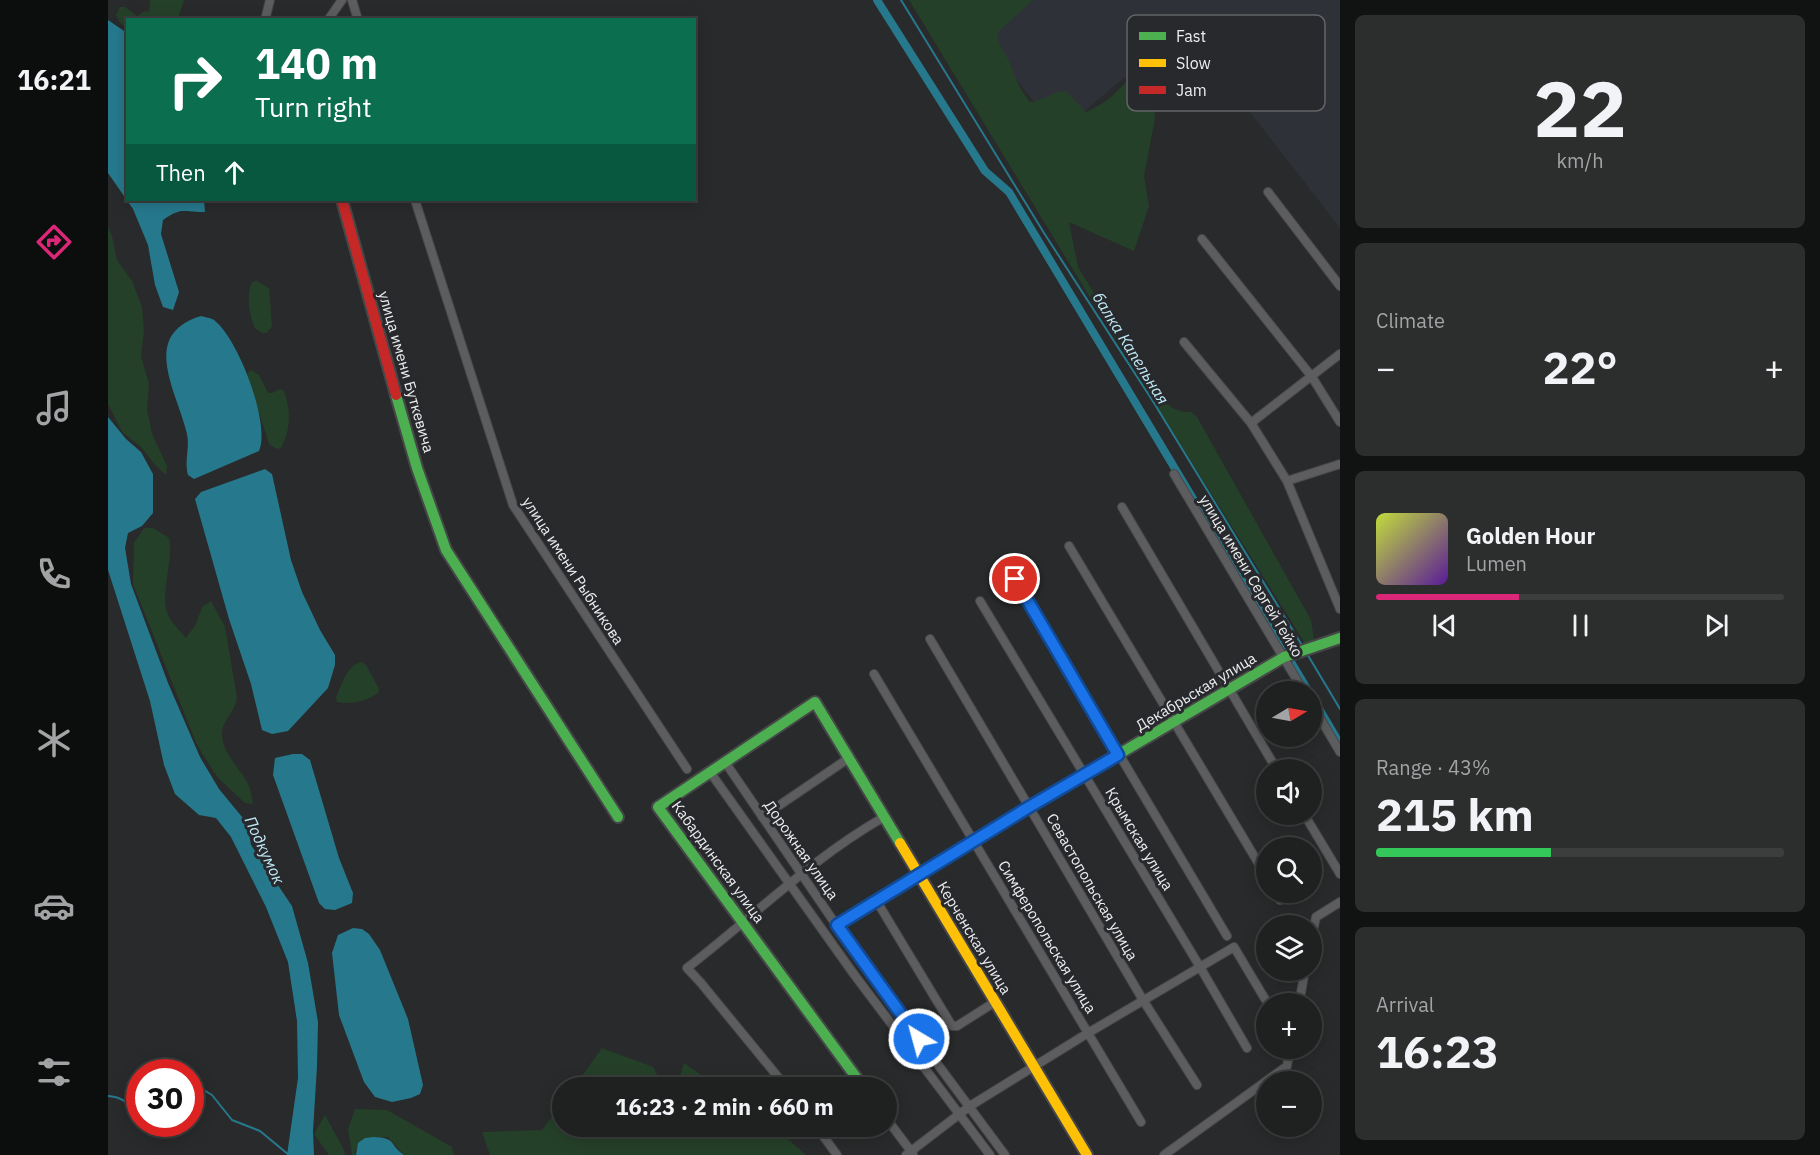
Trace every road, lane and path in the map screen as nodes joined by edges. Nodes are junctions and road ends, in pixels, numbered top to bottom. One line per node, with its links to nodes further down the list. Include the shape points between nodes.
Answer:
1 (270, 0): 4 (street)
2 (342, 0): 5 (street)
3 (352, 0): 6 (street)
4 (266, 18)
5 (329, 18)
6 (357, 18)
7 (1268, 192): 11 (street)
8 (342, 201): 43 (street, улица имени Буткевича, via 417,468 446,550)
9 (415, 201): 39 (street, улица имени Рыбникова, via 513,505)
10 (1202, 239): 14 (street)
11 (1340, 286)
12 (1184, 342): 16 (street)
13 (1340, 354): 14 (street)
14 (1312, 377): 15 (street); 16 (street)
15 (1340, 422)
16 (1251, 423): 19 (street)
17 (1340, 464): 19 (street)
18 (1174, 474): 27 (street, улица имени Сергей Гейко)
19 (1287, 481): 24 (street)
20 (1122, 507): 30 (street)
21 (1069, 546): 33 (street)
22 (1015, 579): 35 (street)
23 (980, 601): 41 (street, Крымская улица)
24 (1340, 609)
25 (1340, 638): 27 (street, Декабрьская улица)
26 (930, 639): 42 (street, Севастопольская улица)
27 (1284, 657): 29 (street, улица имени Сергей Гейко); 30 (street, Декабрьская улица)
28 (874, 674): 47 (street, Симферопольская улица)
29 (1298, 681)
30 (1228, 689): 33 (street, Декабрьская улица); 37 (street)
31 (815, 702): 36 (street, Керченская улица); 38 (street, Кабардинская улица)
32 (1322, 722): 34 (street)
33 (1173, 723): 35 (street, Декабрьская улица); 48 (street)
34 (1340, 752)
35 (1118, 755): 41 (street, Декабрьская улица); 58 (street)
36 (849, 758): 44 (street); 45 (street, Керченская улица)
37 (1270, 759)
38 (725, 762): 40 (street, Кабардинская улица); 44 (street, Дорожная улица)
39 (687, 769)
40 (710, 772): 52 (street, Дорожная улица); 56 (street, Кабардинская улица, via 658,807)
41 (1084, 775): 42 (street, Декабрьская улица); 59 (street, Крымская улица)
42 (1029, 807): 47 (street, Декабрьская улица); 61 (street, Севастопольская улица)
43 (618, 817)
44 (762, 817): 49 (street, Дорожная улица)
45 (884, 817): 49 (street); 51 (street, Керченская улица)
46 (1311, 825): 50 (street)
47 (974, 842): 51 (street, Декабрьская улица); 63 (street, Симферопольская улица)
48 (1256, 860)
49 (801, 873): 52 (street); 57 (street, Дорожная улица)
50 (1340, 874)
51 (919, 875): 53 (street, Декабрьская улица); 62 (street, Керченская улица)
52 (788, 884): 56 (street); 71 (street, Дорожная улица)
53 (876, 900): 57 (street, Декабрьская улица); 62 (street, via 952,1026)
54 (1340, 902): 55 (street)
55 (1319, 915)
56 (743, 923): 67 (street, via 687,968); 68 (street, Кабардинская улица)
57 (837, 925): 70 (street, Дорожная улица)
58 (1227, 936)
59 (1200, 967): 60 (street, via 1234,948); 61 (street); 64 (street, Крымская улица)
60 (1261, 993)
61 (1143, 1000): 63 (street); 69 (street, Севастопольская улица)
62 (995, 1002): 66 (street, Керченская улица)
63 (1088, 1033): 66 (street); 72 (street, Симферопольская улица)
64 (1247, 1048)
65 (1288, 1059): 80 (street, via 1287,1066)
66 (1034, 1066): 70 (street); 79 (street, Керченская улица)
67 (779, 1077)
68 (856, 1077)
69 (1197, 1085)
70 (970, 1106): 71 (street); 78 (street, Дорожная улица)
71 (960, 1114): 75 (street); 77 (street, Дорожная улица)
72 (1141, 1122)
73 (897, 1134): 75 (street)
74 (824, 1137): 76 (street)
75 (910, 1154)
76 (837, 1155)
77 (990, 1155)
78 (1005, 1155)
79 (1088, 1155)
80 (1164, 1155)

